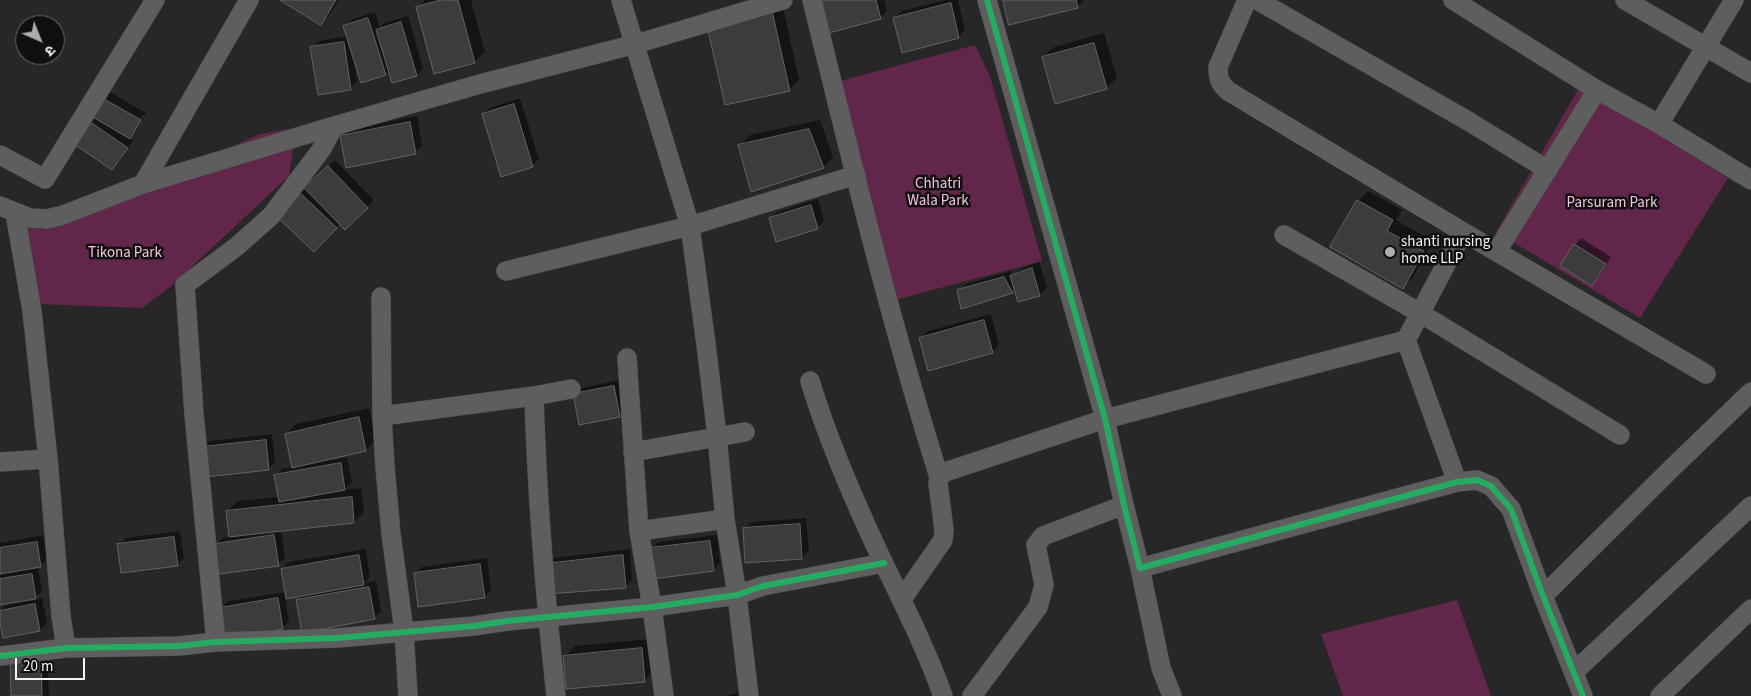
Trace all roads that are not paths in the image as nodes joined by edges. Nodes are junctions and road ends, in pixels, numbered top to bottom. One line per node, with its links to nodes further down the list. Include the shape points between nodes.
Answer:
1 (155, 0): 18 (street, via 45,179)
2 (249, 0): 22 (street)
3 (621, 0): 12 (street)
4 (783, 0): 12 (street)
5 (812, 0): 20 (street)
6 (987, 0): 39 (street)
7 (1247, 0): 25 (street, via 1218,67 1222,86)
8 (1257, 0): 19 (street)
9 (1452, 0): 15 (street)
10 (1625, 0): 13 (street)
11 (1734, 0): 13 (street)
12 (636, 44): 17 (street); 24 (street)
13 (1706, 46): 14 (street); 16 (street)
14 (1751, 73)
15 (1597, 90): 16 (street); 19 (street)
16 (1659, 124): 21 (street)
17 (334, 126): 22 (street); 61 (street, via 321,150 271,216 185,285)
18 (0, 155)
19 (1548, 170): 27 (street)
20 (856, 175): 24 (street); 46 (street, via 917,407)
21 (1751, 180)
22 (143, 184): 23 (street, via 64,216 30,218)
23 (8, 210): 44 (street, via 32,311)
24 (690, 226): 28 (street); 42 (street)
25 (1463, 232): 27 (street); 30 (street)
26 (1284, 235): 30 (street)
27 (1497, 251): 33 (street)
28 (506, 271)
29 (381, 297): 38 (street)
30 (1420, 313): 31 (street); 41 (street)
31 (1406, 340): 39 (street); 47 (street)
32 (627, 358): 43 (street)
33 (1706, 374)
34 (810, 381): 52 (street, via 854,499)
35 (571, 389): 37 (street)
36 (1751, 392): 55 (street)
37 (534, 396): 38 (street); 59 (street)
38 (382, 416): 60 (street, via 391,534)
39 (1105, 419): 46 (street, via 945,472); 48 (street)
40 (745, 432): 42 (street)
41 (1620, 435)
42 (717, 436): 43 (street); 50 (street)
43 (633, 452): 51 (street)
44 (48, 458): 45 (street); 62 (street)
45 (0, 462)
46 (939, 477): 56 (street, via 943,540)
47 (1457, 482): 53 (street); 55 (street, via 1476,480 1491,486 1503,498 1511,510)
48 (1124, 505): 53 (street); 70 (street, via 1044,536 1036,545 1044,585 1038,607)
49 (1751, 506): 64 (street)
50 (725, 519): 51 (street); 54 (street)
51 (639, 531): 57 (street)
52 (884, 564): 54 (street, via 763,586); 56 (street)
53 (1140, 568): 71 (street, via 1161,668)
54 (737, 595): 57 (street); 68 (street)
55 (1543, 596): 64 (street)
56 (902, 599): 69 (street)
57 (652, 607): 59 (street); 67 (street)
58 (1751, 610): 73 (street)
59 (548, 618): 60 (street); 66 (street)
60 (404, 631): 61 (street, via 337,638); 65 (street)
61 (216, 642): 62 (street, via 179,646)
62 (66, 648): 63 (street)
63 (0, 656)
64 (1574, 672): 72 (street)
65 (408, 696)
66 (556, 696)
67 (664, 696)
68 (748, 696)
69 (943, 696)
70 (972, 696)
71 (1172, 696)
72 (1583, 696)
73 (1660, 696)

